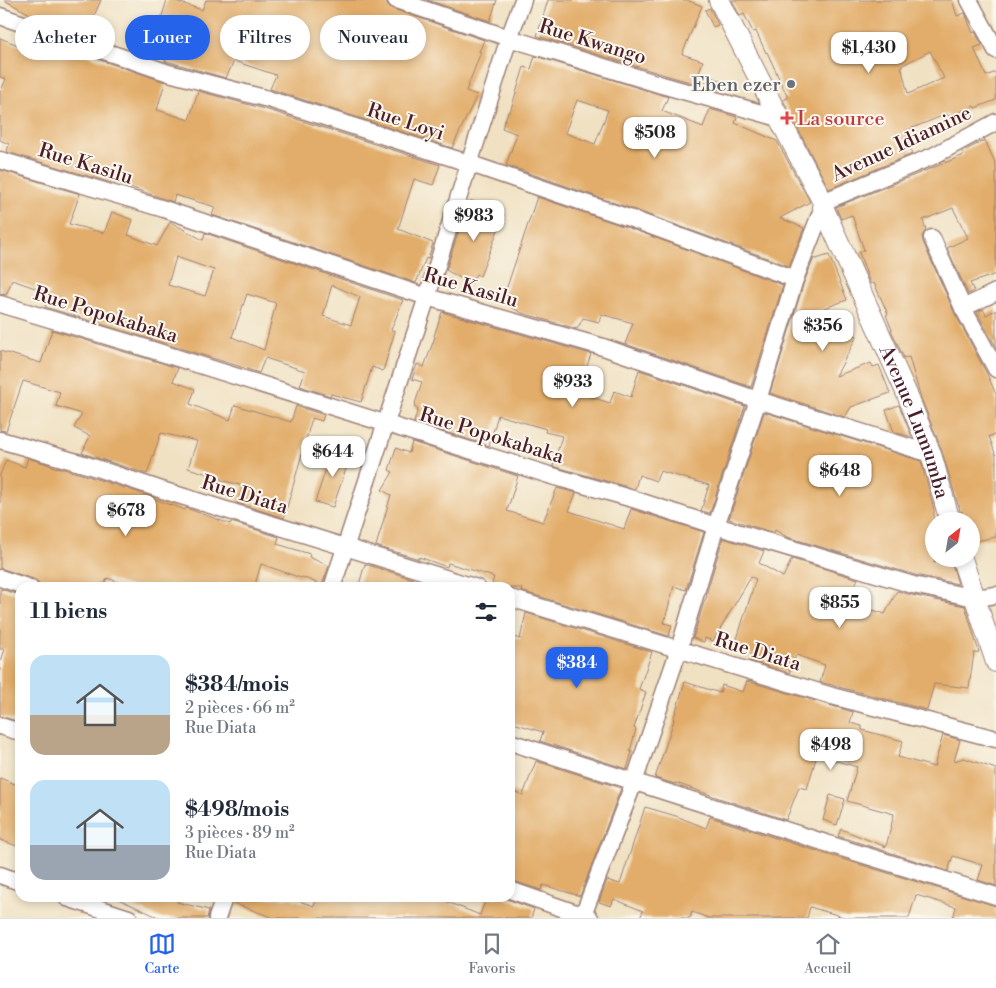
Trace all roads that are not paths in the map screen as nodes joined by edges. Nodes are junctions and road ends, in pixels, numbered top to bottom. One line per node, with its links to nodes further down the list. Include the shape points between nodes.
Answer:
1 (396, 0): 6 (street, Rue Kwango)
2 (523, 0): 6 (street)
3 (719, 0): 8 (street, Avenue Lumumba)
4 (970, 0): 7 (street)
5 (0, 16): 11 (street, Rue Loyi, via 169,73 268,99)
6 (509, 38): 8 (street, Rue Kwango, via 662,86); 11 (street)
7 (996, 50)
8 (779, 118): 12 (street, Avenue Lumumba)
9 (996, 122): 12 (street, Avenue Idiamine, via 933,156)
10 (0, 160): 16 (street, Rue Kasilu, via 164,209)
11 (468, 163): 14 (street, Rue Loyi); 16 (street)
12 (823, 204): 14 (street); 23 (street, Avenue Lumumba)
13 (932, 238): 18 (street)
14 (795, 278): 20 (street)
15 (996, 292): 18 (street)
16 (426, 297): 20 (street, Rue Kasilu, via 603,346); 21 (street)
17 (0, 304): 21 (street, Rue Popokabaka)
18 (964, 308): 19 (street)
19 (996, 370)
20 (758, 400): 23 (street, Rue Kasilu); 25 (street)
21 (384, 424): 25 (street, Rue Popokabaka); 26 (street)
22 (0, 440): 26 (street, Rue Diata)
23 (931, 454): 24 (street, Avenue Lumumba)
24 (947, 512)
25 (716, 526): 33 (street, Rue Popokabaka, via 913,585); 35 (street)
26 (345, 547): 29 (street); 30 (street, Rue Diata)
27 (965, 568): 33 (street)
28 (0, 578): 31 (street)
29 (334, 582)
30 (458, 582)
31 (15, 583)
32 (996, 595): 33 (street, Rue Popokabaka)
33 (975, 598): 36 (street)
34 (515, 600): 35 (street, Rue Diata)
35 (679, 649): 39 (street, Rue Diata, via 832,696); 41 (street)
36 (996, 662)
37 (0, 726): 38 (street)
38 (15, 730)
39 (996, 739)
40 (515, 744): 41 (street)
41 (634, 782): 45 (street); 48 (street)
42 (0, 875): 43 (street)
43 (15, 880)
44 (515, 892): 48 (street)
45 (996, 896)
46 (79, 902): 49 (street)
47 (223, 902): 50 (street)
48 (585, 917)
49 (129, 918)
50 (217, 918)

